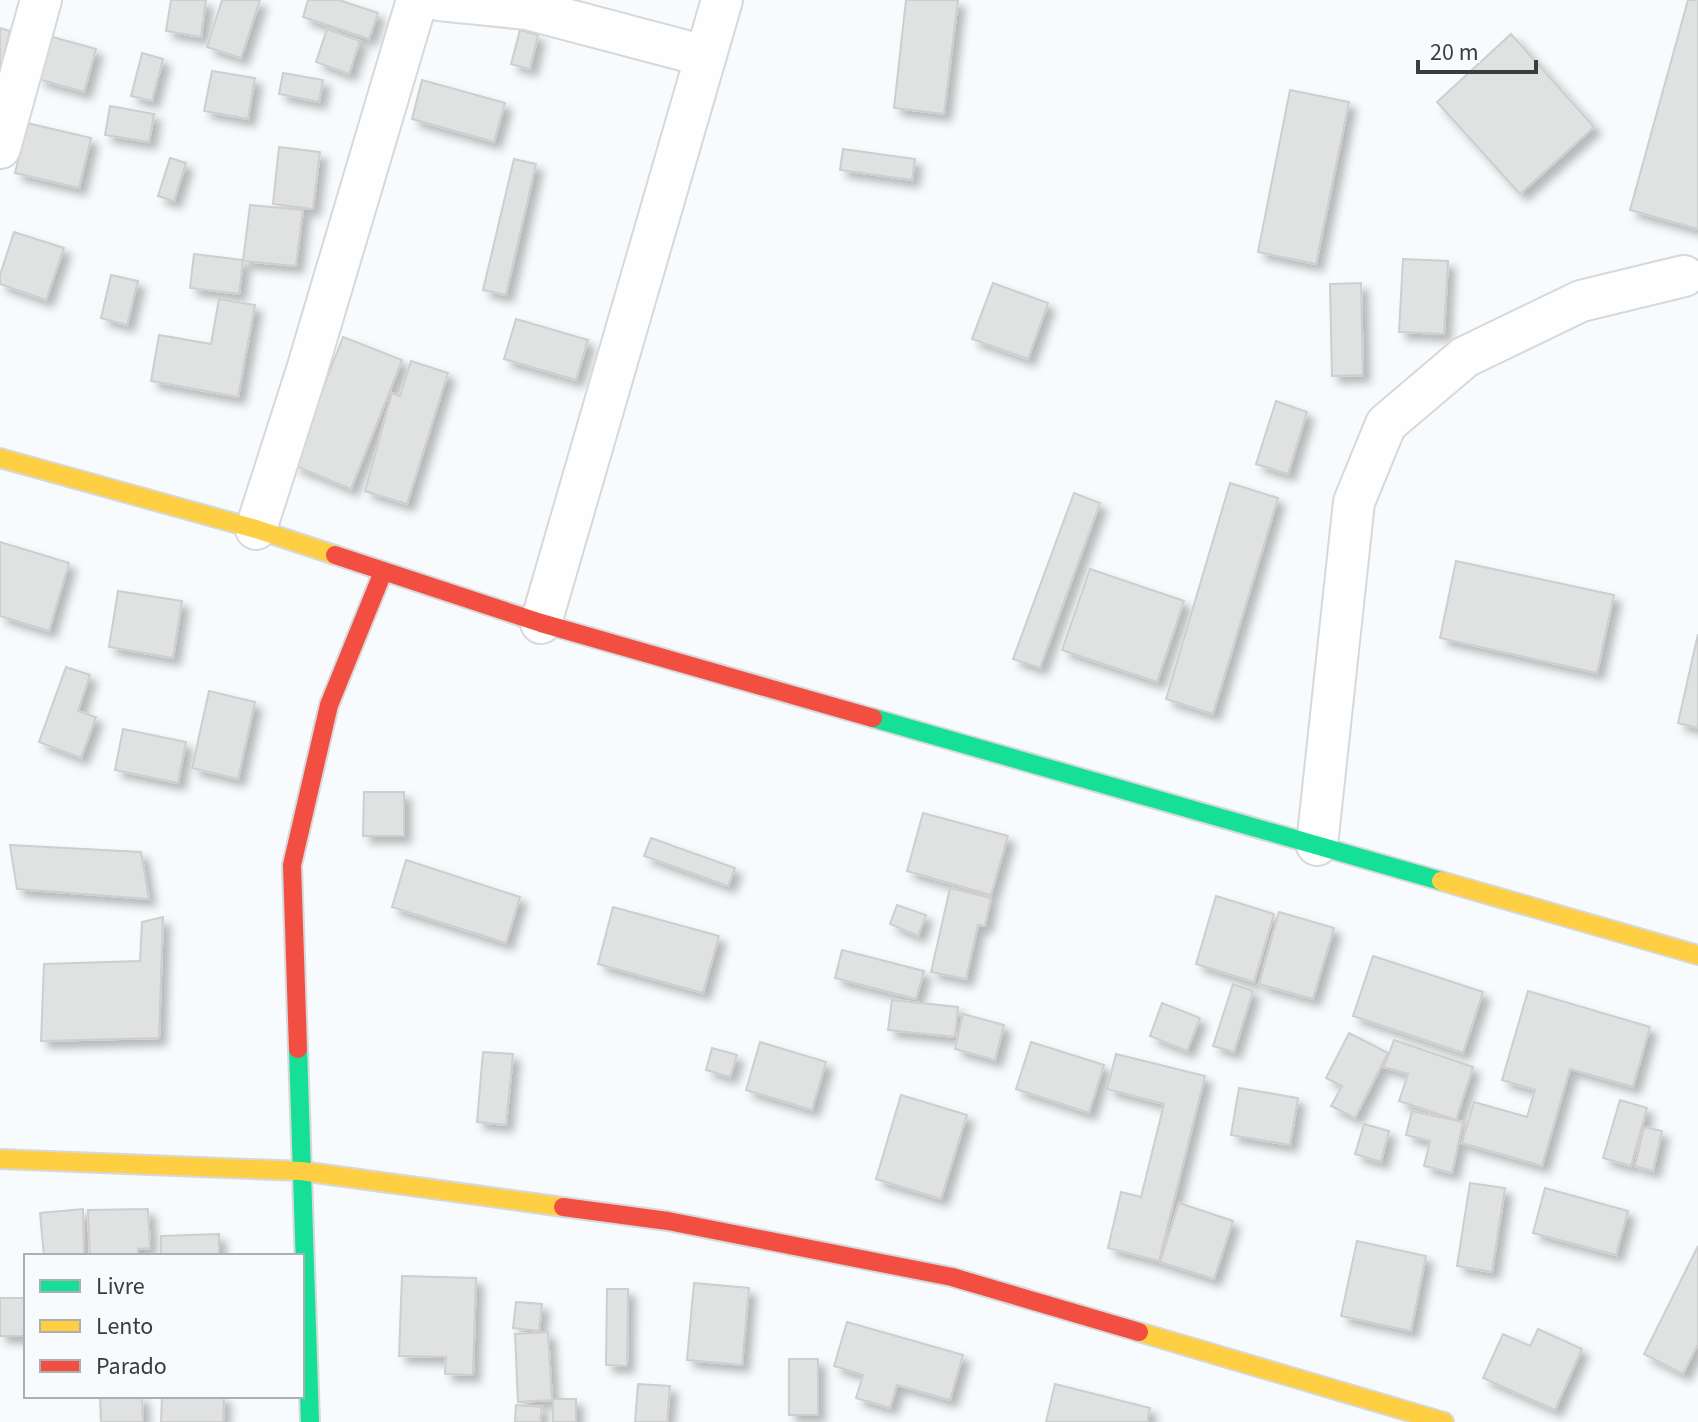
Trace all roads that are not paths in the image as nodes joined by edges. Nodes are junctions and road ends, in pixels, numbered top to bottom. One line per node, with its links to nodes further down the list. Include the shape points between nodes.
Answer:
1 (41, 0): 6 (street)
2 (417, 0): 9 (street)
3 (439, 0): 5 (street, via 527,9)
4 (722, 0): 5 (street)
5 (705, 56): 11 (street)
6 (0, 148)
7 (1684, 276): 12 (street, via 1581,301 1465,357 1386,424 1354,502)
8 (0, 458): 9 (street)
9 (256, 529): 10 (street)
10 (383, 572): 11 (street); 15 (street, via 329,705 292,865)
11 (541, 623): 12 (street)
12 (1317, 845): 13 (street)
13 (1698, 955)
14 (0, 1159): 15 (street)
15 (301, 1171): 16 (street); 19 (street, via 668,1221 952,1277)
16 (304, 1254)
17 (304, 1255): 18 (street)
18 (310, 1422)
19 (1444, 1422)

